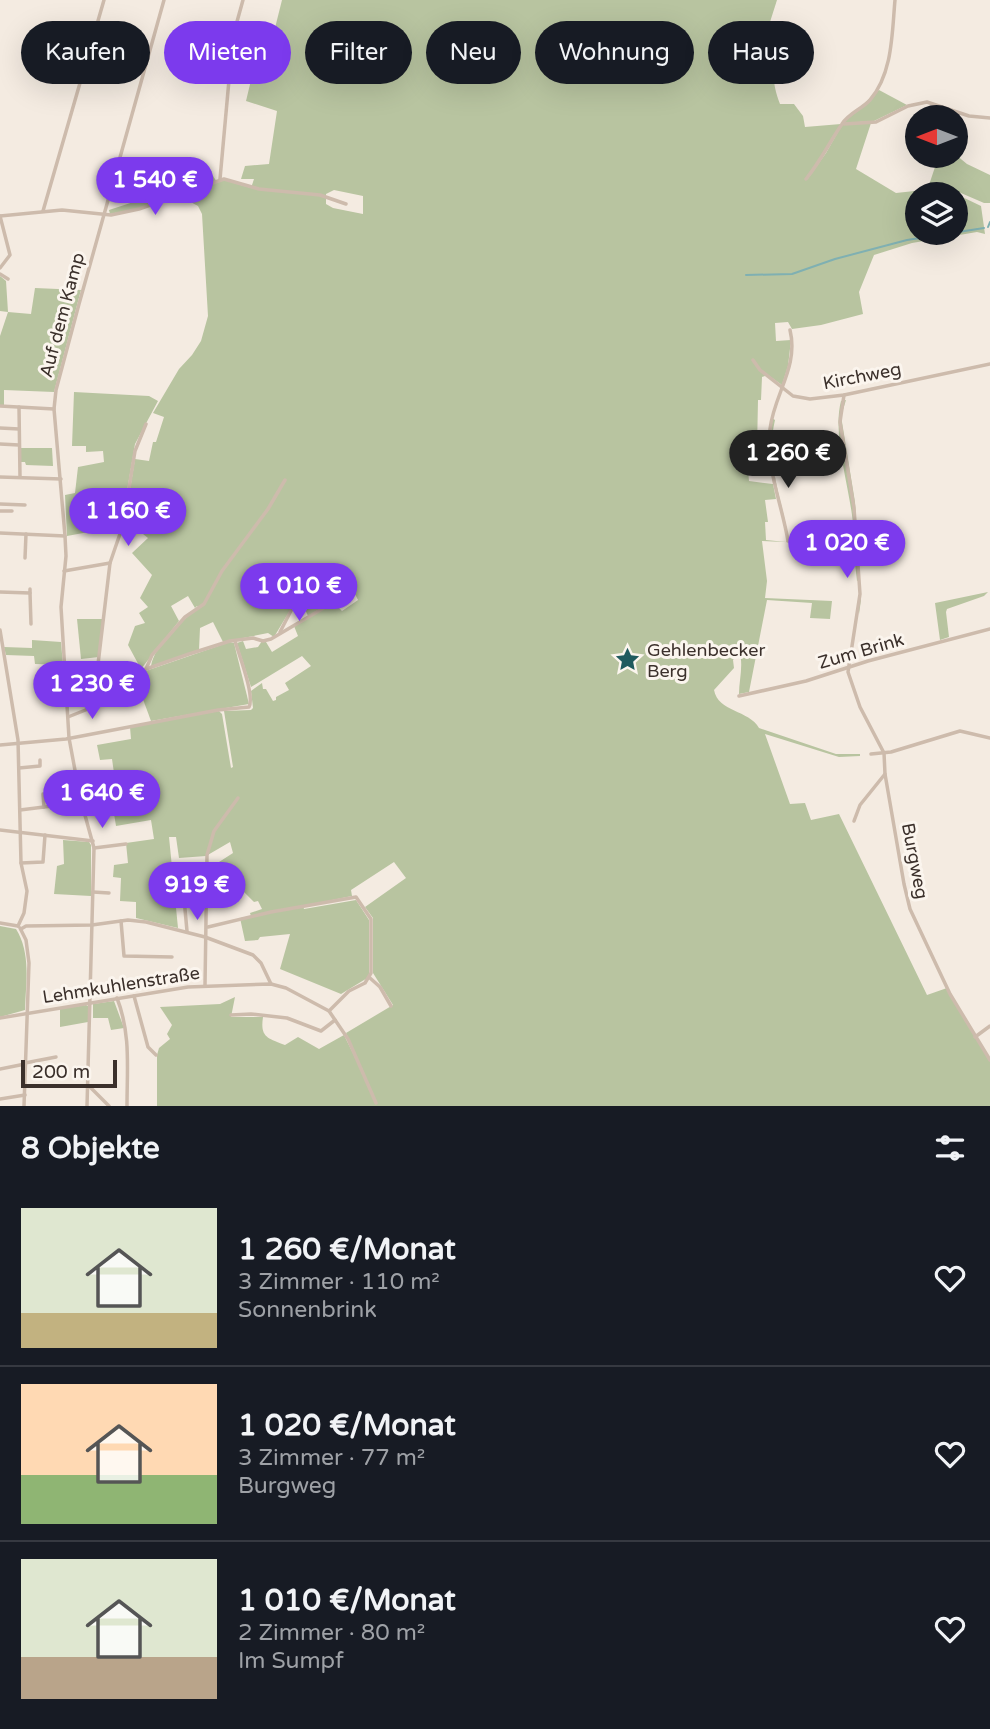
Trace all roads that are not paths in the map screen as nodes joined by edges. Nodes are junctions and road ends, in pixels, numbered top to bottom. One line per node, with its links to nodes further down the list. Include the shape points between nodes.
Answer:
1 (104, 0): 10 (street)
2 (164, 0): 11 (street, Auf dem Kamp)
3 (243, 0): 7 (street, via 233,36)
4 (895, 0): 6 (street, via 888,64 881,84 869,101)
5 (990, 118): 6 (street, via 928,102 876,122)
6 (841, 124): 8 (street)
7 (220, 179): 9 (street, via 259,189 320,195); 11 (street, via 139,209)
8 (806, 179)
9 (346, 204)
10 (43, 211): 11 (street); 12 (street)
11 (105, 214): 23 (street, Auf dem Kamp)
12 (0, 216): 13 (street, via 10,255)
13 (0, 268)
14 (0, 274): 15 (street)
15 (8, 279)
16 (790, 330): 19 (street, via 791,357)
17 (753, 360): 19 (street, Kirchweg)
18 (990, 364): 20 (street, Kirchweg)
19 (783, 388): 20 (street, Kirchweg, via 801,399); 40 (street, via 769,432 774,485 788,541)
20 (844, 395): 40 (street, Burgweg, via 840,422)
21 (0, 406): 22 (street)
22 (19, 407): 23 (street); 26 (street)
23 (54, 409): 31 (street, Auf dem Kamp)
24 (146, 424): 42 (street, via 135,451 123,525)
25 (0, 428): 26 (street)
26 (19, 429): 28 (street)
27 (0, 444): 28 (street)
28 (19, 445): 30 (street)
29 (0, 477): 30 (street)
30 (20, 477): 31 (street)
31 (61, 479): 39 (street, Auf dem Kamp)
32 (285, 480): 53 (street, via 204,604 185,617 152,655)
33 (0, 504): 34 (street)
34 (25, 505)
35 (0, 511): 36 (street)
36 (12, 511)
37 (0, 533): 38 (street)
38 (26, 534): 39 (street); 41 (street)
39 (65, 536): 43 (street, Auf dem Kamp)
40 (857, 543): 52 (street, Burgweg, via 859,600)
41 (25, 558)
42 (110, 563): 43 (street); 55 (street)
43 (64, 571): 56 (street, Auf dem Kamp, via 61,607)
44 (0, 592): 47 (street, via 30,591)
45 (344, 596): 50 (street)
46 (296, 601): 50 (street)
47 (31, 624)
48 (990, 629): 52 (street, Zum Brink)
49 (0, 630): 59 (street)
50 (279, 634): 51 (street, via 265,640)
51 (235, 641): 53 (street); 57 (street, via 249,689 251,702 246,708)
52 (848, 668): 54 (street, Zum Brink); 61 (street, Burgweg, via 860,707)
53 (146, 669): 55 (street)
54 (739, 696)
55 (94, 698): 56 (street, via 88,709)
56 (68, 717): 57 (street, Auf dem Kamp)
57 (69, 738): 59 (street); 75 (street, Auf dem Kamp)
58 (990, 738): 61 (street, via 960,731)
59 (18, 743): 60 (street); 64 (street)
60 (0, 745)
61 (884, 753): 62 (street); 65 (street, Burgweg)
62 (870, 754)
63 (40, 760): 64 (street, via 40,766)
64 (19, 768): 70 (street)
65 (886, 774): 71 (street, via 860,805); 103 (street, Burgweg, via 907,899)
66 (43, 794): 69 (street)
67 (237, 798): 85 (street, via 217,826 207,855)
68 (52, 806): 69 (street)
69 (44, 807): 70 (street)
70 (20, 810): 73 (street)
71 (854, 821)
72 (0, 830): 73 (street)
73 (20, 832): 74 (street); 78 (street)
74 (45, 835): 75 (street); 78 (street, via 43,862)
75 (93, 841): 77 (street, Auf dem Kamp)
76 (126, 844): 77 (street)
77 (94, 848): 80 (street, Auf dem Kamp)
78 (21, 863): 86 (street, via 27,891)
79 (181, 866): 87 (street)
80 (93, 892): 81 (street); 84 (street, Auf dem Kamp)
81 (109, 893)
82 (121, 921): 84 (street); 87 (street, via 139,920); 89 (street, via 124,956)
83 (0, 923): 86 (street)
84 (92, 925): 86 (street); 95 (street, Auf dem Kamp)
85 (208, 926): 88 (street); 90 (street, via 356,897 373,929)
86 (19, 928): 98 (street, via 29,963)
87 (187, 931): 88 (street)
88 (205, 937): 91 (street, via 258,958); 92 (street)
89 (172, 957)
90 (370, 978): 96 (street); 97 (street)
91 (271, 984): 92 (street, Lehmkuhlenstraße); 97 (street, Lehmkuhlenstraße)
92 (205, 985): 93 (street, Lehmkuhlenstraße)
93 (133, 995): 94 (street, Lehmkuhlenstraße); 104 (street, via 148,1047)
94 (117, 998): 95 (street, Lehmkuhlenstraße); 116 (street, via 127,1036)
95 (91, 1002): 98 (street, Lehmkuhlenstraße); 109 (street, Auf dem Kamp)
96 (391, 1006)
97 (329, 1011): 101 (street, Lehmkuhlenstraße)
98 (27, 1014): 100 (street, Lehmkuhlenstraße); 107 (street)
99 (231, 1016): 101 (street, via 287,1018 321,1031)
100 (0, 1018)
101 (335, 1020): 112 (street, Lehmkuhlenstraße)
102 (990, 1026): 103 (street)
103 (975, 1037): 106 (street, Burgweg)
104 (156, 1055)
105 (56, 1057): 107 (street)
106 (990, 1060)
107 (25, 1063): 108 (street); 110 (street)
108 (0, 1069)
109 (88, 1084): 114 (street, Auf dem Kamp); 115 (street)
110 (24, 1095): 111 (street); 113 (street)
111 (0, 1099)
112 (376, 1103)
113 (24, 1106)
114 (87, 1106)
115 (109, 1106)
116 (127, 1106)

